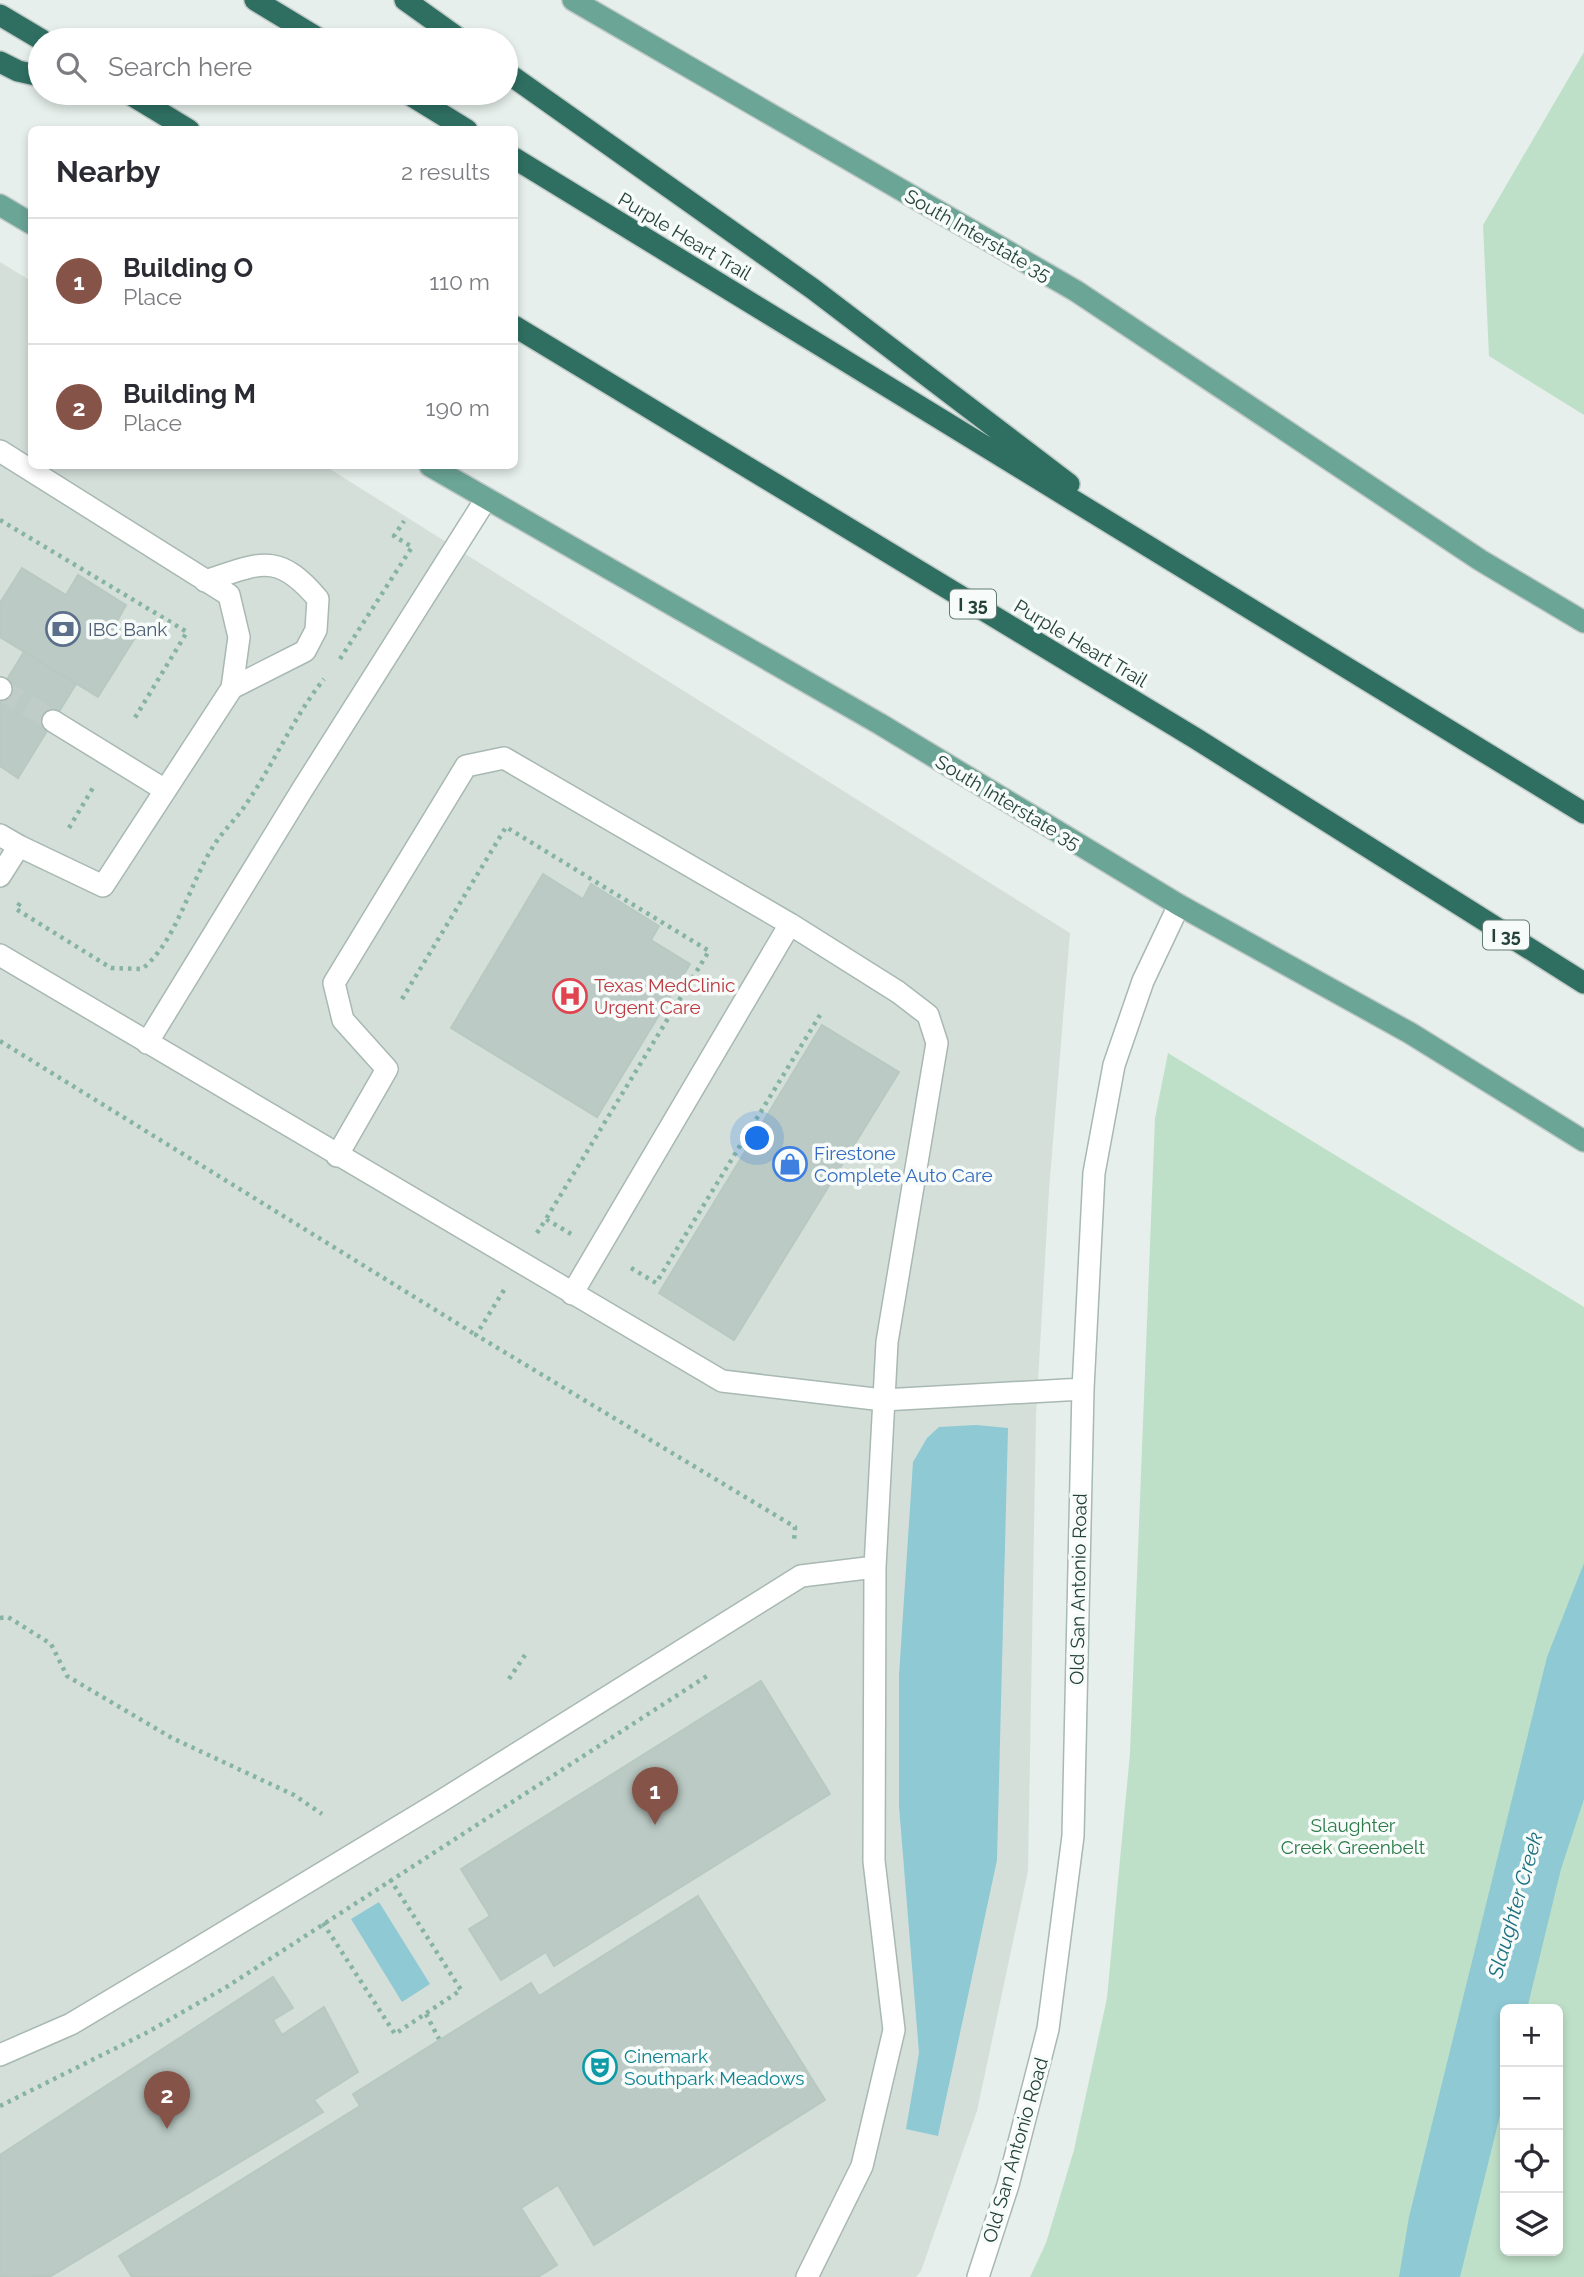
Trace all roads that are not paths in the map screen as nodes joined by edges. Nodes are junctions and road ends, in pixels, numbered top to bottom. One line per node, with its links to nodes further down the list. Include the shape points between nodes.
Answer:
1 (256, 0): 5 (highway)
2 (405, 0): 6 (highway)
3 (573, 0): 26 (main road, South Interstate 35, via 1076,291 1480,560)
4 (0, 15): 7 (highway)
5 (302, 28)
6 (444, 28)
7 (28, 32)
8 (0, 62): 9 (highway)
9 (28, 73)
10 (518, 80): 24 (highway, via 813,289)
11 (149, 105): 13 (highway)
12 (426, 105): 14 (highway)
13 (183, 126)
14 (461, 126)
15 (518, 160): 24 (highway, Purple Heart Trail)
16 (0, 205): 17 (main road)
17 (28, 222)
18 (518, 328): 37 (highway, Purple Heart Trail / I 35, via 1195,738)
19 (0, 451): 20 (street)
20 (28, 469)
21 (28, 469): 25 (street)
22 (435, 469): 23 (main road, South Interstate 35)
23 (486, 499): 34 (main road, South Interstate 35, via 880,724); 38 (street)
24 (1160, 553): 30 (highway, Purple Heart Trail)
25 (205, 581): 27 (street, via 229,595 239,637); 27 (street, via 257,565 282,566 299,576 318,599 316,630 305,652)
26 (1584, 622)
27 (232, 688): 29 (street)
28 (53, 721): 29 (street)
29 (166, 790): 32 (street, via 103,886)
30 (1584, 813)
31 (0, 835): 32 (street)
32 (19, 846): 33 (street)
33 (0, 876)
34 (1179, 905): 39 (main road, South Interstate 35, via 1410,1033); 42 (street, Old San Antonio Road, via 1143,981 1114,1065 1094,1173)
35 (790, 924): 40 (street, via 504,758 466,766 334,983 343,1020 387,1069); 41 (street); 43 (street, via 928,1015 937,1043 887,1342)
36 (0, 955): 38 (street)
37 (1584, 983)
38 (147, 1043): 40 (street)
39 (1584, 1140)
40 (337, 1156): 41 (street)
41 (572, 1294): 43 (street, via 722,1381)
42 (1083, 1389): 43 (street); 47 (street, Old San Antonio Road, via 1073,1836 1048,2029 1008,2185)
43 (883, 1401): 44 (street)
44 (875, 1567): 45 (street, via 801,1576 185,1956 71,2024); 46 (street, via 874,1861 894,2030 862,2166)
45 (0, 2055)
46 (807, 2277)
47 (978, 2277)

